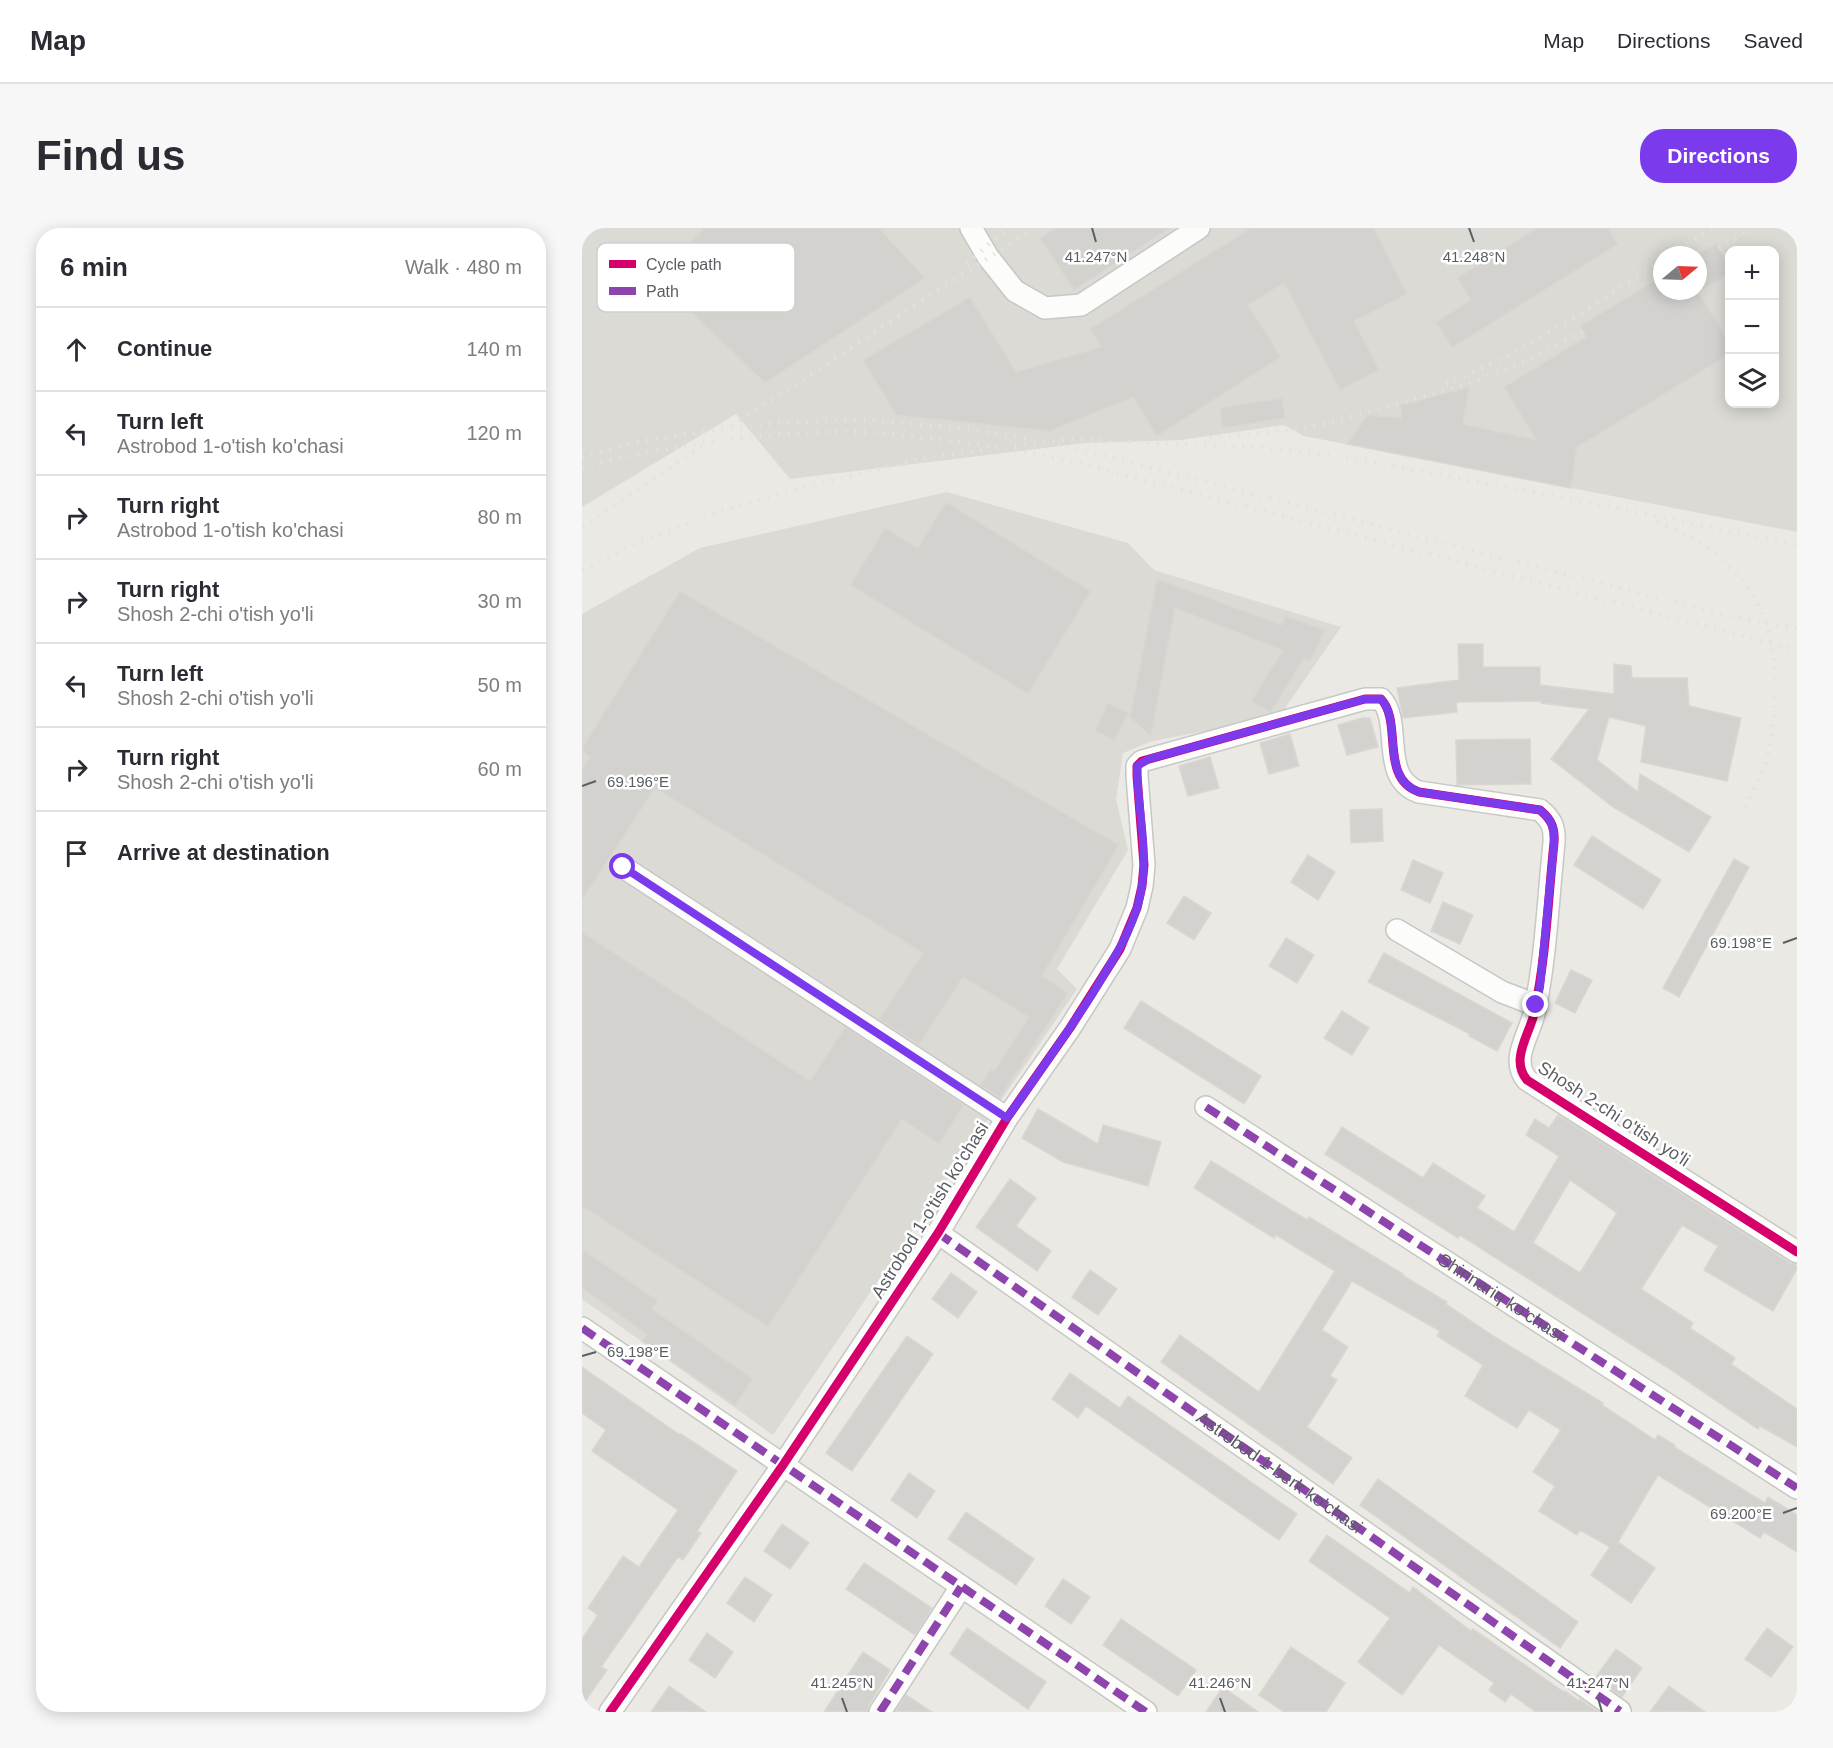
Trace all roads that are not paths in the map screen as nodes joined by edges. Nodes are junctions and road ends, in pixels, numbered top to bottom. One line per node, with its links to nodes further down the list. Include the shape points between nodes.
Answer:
1 (971, 228): 2 (street, via 1015,291 1045,308 1081,305)
2 (1199, 228)
3 (1388, 709): 6 (street, Shosh 2-chi o'tish yo'li, via 1396,766 1410,789 1540,810 1552,823 1555,832); 8 (street, Astrobod 1-o'tish ko'chasi, via 1381,699 1365,699 1149,759 1137,766 1144,864 1137,909 1114,959)
4 (623, 867): 8 (street)
5 (1397, 930): 6 (street, via 1502,992)
6 (1536, 1005): 10 (street, Shosh 2-chi o'tish yo'li, via 1519,1059 1527,1080)
7 (1206, 1107): 13 (street, Shirinariq ko'chasi)
8 (1007, 1118): 9 (street, Astrobod 1-o'tish ko'chasi)
9 (938, 1233): 12 (street, Astrobod 1-o'tish ko'chasi); 18 (street, Astrobod 1-berk ko'chasi)
10 (1797, 1252)
11 (582, 1328): 12 (street)
12 (783, 1465): 14 (street); 15 (street, Astrobod 1-o'tish ko'chasi)
13 (1797, 1488)
14 (961, 1587): 16 (street); 17 (street)
15 (610, 1712)
16 (880, 1712)
17 (1146, 1712)
18 (1620, 1712)

